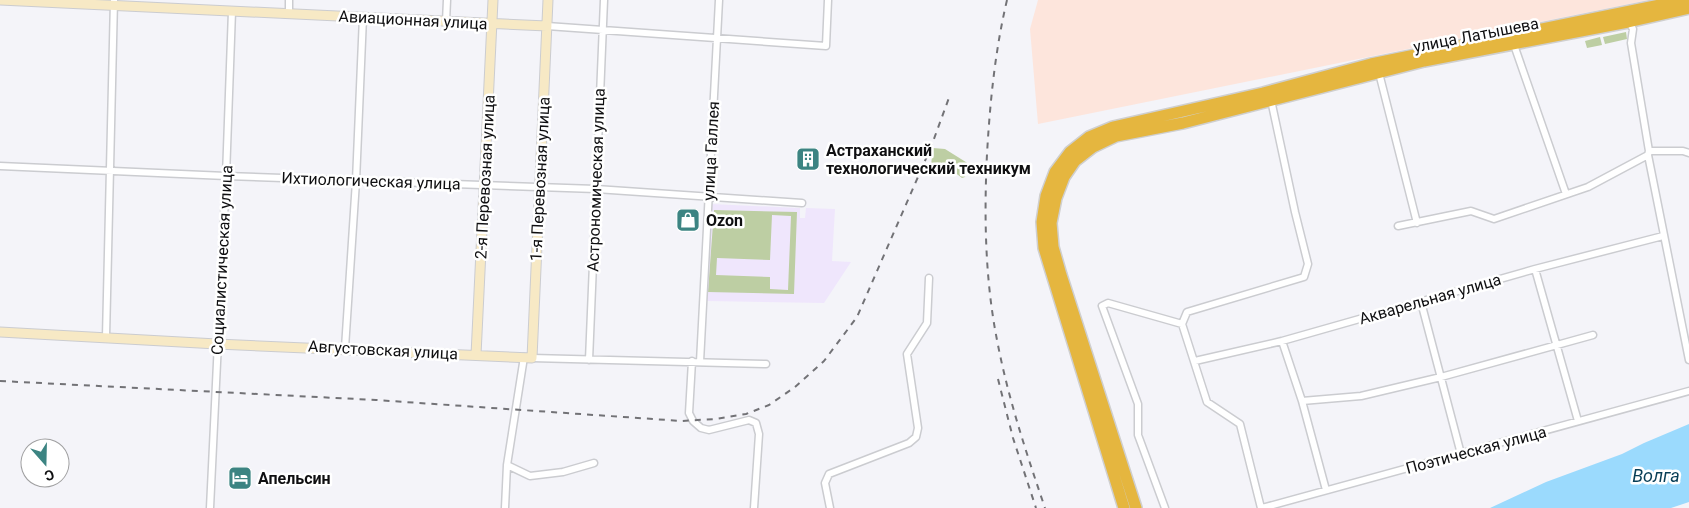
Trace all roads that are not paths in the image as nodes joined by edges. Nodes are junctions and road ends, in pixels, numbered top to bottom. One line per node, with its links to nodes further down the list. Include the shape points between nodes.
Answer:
1 (0, 0): 10 (street, Авиационная улица)
2 (289, 0): 13 (street)
3 (447, 0): 16 (street)
4 (493, 0): 17 (street, 2-я Перевозная улица)
5 (548, 0): 18 (street, 1-я Перевозная улица)
6 (604, 0): 19 (street, Астрономическая улица)
7 (720, 0): 20 (street, улица Галлея)
8 (828, 0): 20 (street, Авиационная улица, via 826,46)
9 (1684, 0): 15 (highway, улица Латышева)
10 (114, 3): 12 (street, Авиационная улица); 27 (street)
11 (1689, 8): 15 (highway, улица Латышева)
12 (232, 11): 13 (street, Авиационная улица); 28 (street, Социалистическая улица)
13 (289, 14): 14 (street, Авиационная улица)
14 (363, 17): 16 (street, Авиационная улица); 29 (street)
15 (1627, 17): 21 (highway, улица Латышева); 24 (street, via 1633,29 1631,43)
16 (446, 22): 17 (street, Авиационная улица)
17 (492, 24): 18 (street, Авиационная улица); 30 (street, 2-я Перевозная улица)
18 (547, 26): 19 (street, Авиационная улица); 31 (street, 1-я Перевозная улица)
19 (602, 30): 20 (street, Авиационная улица); 32 (street, Астрономическая улица)
20 (718, 39): 34 (street, улица Галлея)
21 (1512, 40): 22 (highway, улица Латышева); 33 (street); 69 (highway, улица Латышева, via 1371,64 1178,113 1113,126 1089,137 1070,152 1056,172 1046,196 1042,222 1044,248)
22 (1379, 72): 23 (highway, улица Латышева); 36 (street)
23 (1271, 100): 42 (street, via 1308,264 1304,277 1187,312); 70 (highway, улица Латышева, via 1108,139 1075,161 1056,198 1053,247 1060,275)
24 (1649, 153): 25 (street); 33 (street, via 1588,187); 38 (street)
25 (1689, 153)
26 (0, 166): 27 (street, Ихтиологическая улица)
27 (110, 171): 28 (street, Ихтиологическая улица); 45 (street)
28 (226, 176): 29 (street, Ихтиологическая улица); 47 (street, Социалистическая улица)
29 (356, 181): 30 (street, Ихтиологическая улица); 49 (street)
30 (484, 186): 31 (street, Ихтиологическая улица); 50 (street, 2-я Перевозная улица)
31 (540, 187): 32 (street, Ихтиологическая улица); 51 (street, 1-я Перевозная улица)
32 (596, 189): 34 (street, Ихтиологическая улица); 52 (street, Астрономическая улица)
33 (1566, 194): 36 (street, via 1494,218 1471,211)
34 (709, 198): 35 (street, Ихтиологическая улица); 55 (street, улица Галлея)
35 (802, 203)
36 (1417, 223): 37 (street)
37 (1398, 226)
38 (1663, 236): 39 (street, Акварельная улица); 53 (street)
39 (1535, 270): 41 (street, Акварельная улица); 48 (street)
40 (928, 278): 68 (street, via 927,323 907,354 918,428 916,437 909,443 829,474 825,483)
41 (1421, 302): 46 (street, Акварельная улица); 57 (street)
42 (1182, 324): 54 (street); 71 (street, via 1108,303 1102,306 1138,404 1138,435)
43 (0, 332): 45 (street, Августовская улица)
44 (1593, 335): 48 (street)
45 (106, 337): 47 (street, Августовская улица)
46 (1282, 341): 54 (street, Акварельная улица); 59 (street)
47 (217, 344): 49 (street, Августовская улица); 65 (street, Социалистическая улица)
48 (1557, 344): 57 (street); 60 (street)
49 (345, 348): 50 (street, Августовская улица)
50 (476, 355): 51 (street, Августовская улица)
51 (528, 358): 52 (street, Августовская улица); 63 (street)
52 (589, 360): 55 (street, Августовская улица)
53 (1689, 360)
54 (1195, 361): 72 (street, via 1208,402 1240,424)
55 (696, 362): 56 (street, Августовская улица); 67 (street, улица Галлея, via 688,413 693,421 709,430 749,420 756,423 759,434)
56 (766, 364)
57 (1441, 377): 59 (street, via 1361,396); 61 (street)
58 (1689, 391): 60 (street, Поэтическая улица)
59 (1302, 401): 64 (street)
60 (1578, 421): 61 (street, Поэтическая улица)
61 (1461, 454): 64 (street, Поэтическая улица)
62 (594, 463): 63 (street, via 563,472 530,476)
63 (507, 465): 66 (street)
64 (1326, 490): 72 (street, Поэтическая улица)
65 (210, 508)
66 (505, 508)
67 (754, 508)
68 (830, 508)
69 (1124, 508)
70 (1136, 508)
71 (1165, 508)
72 (1262, 508)

